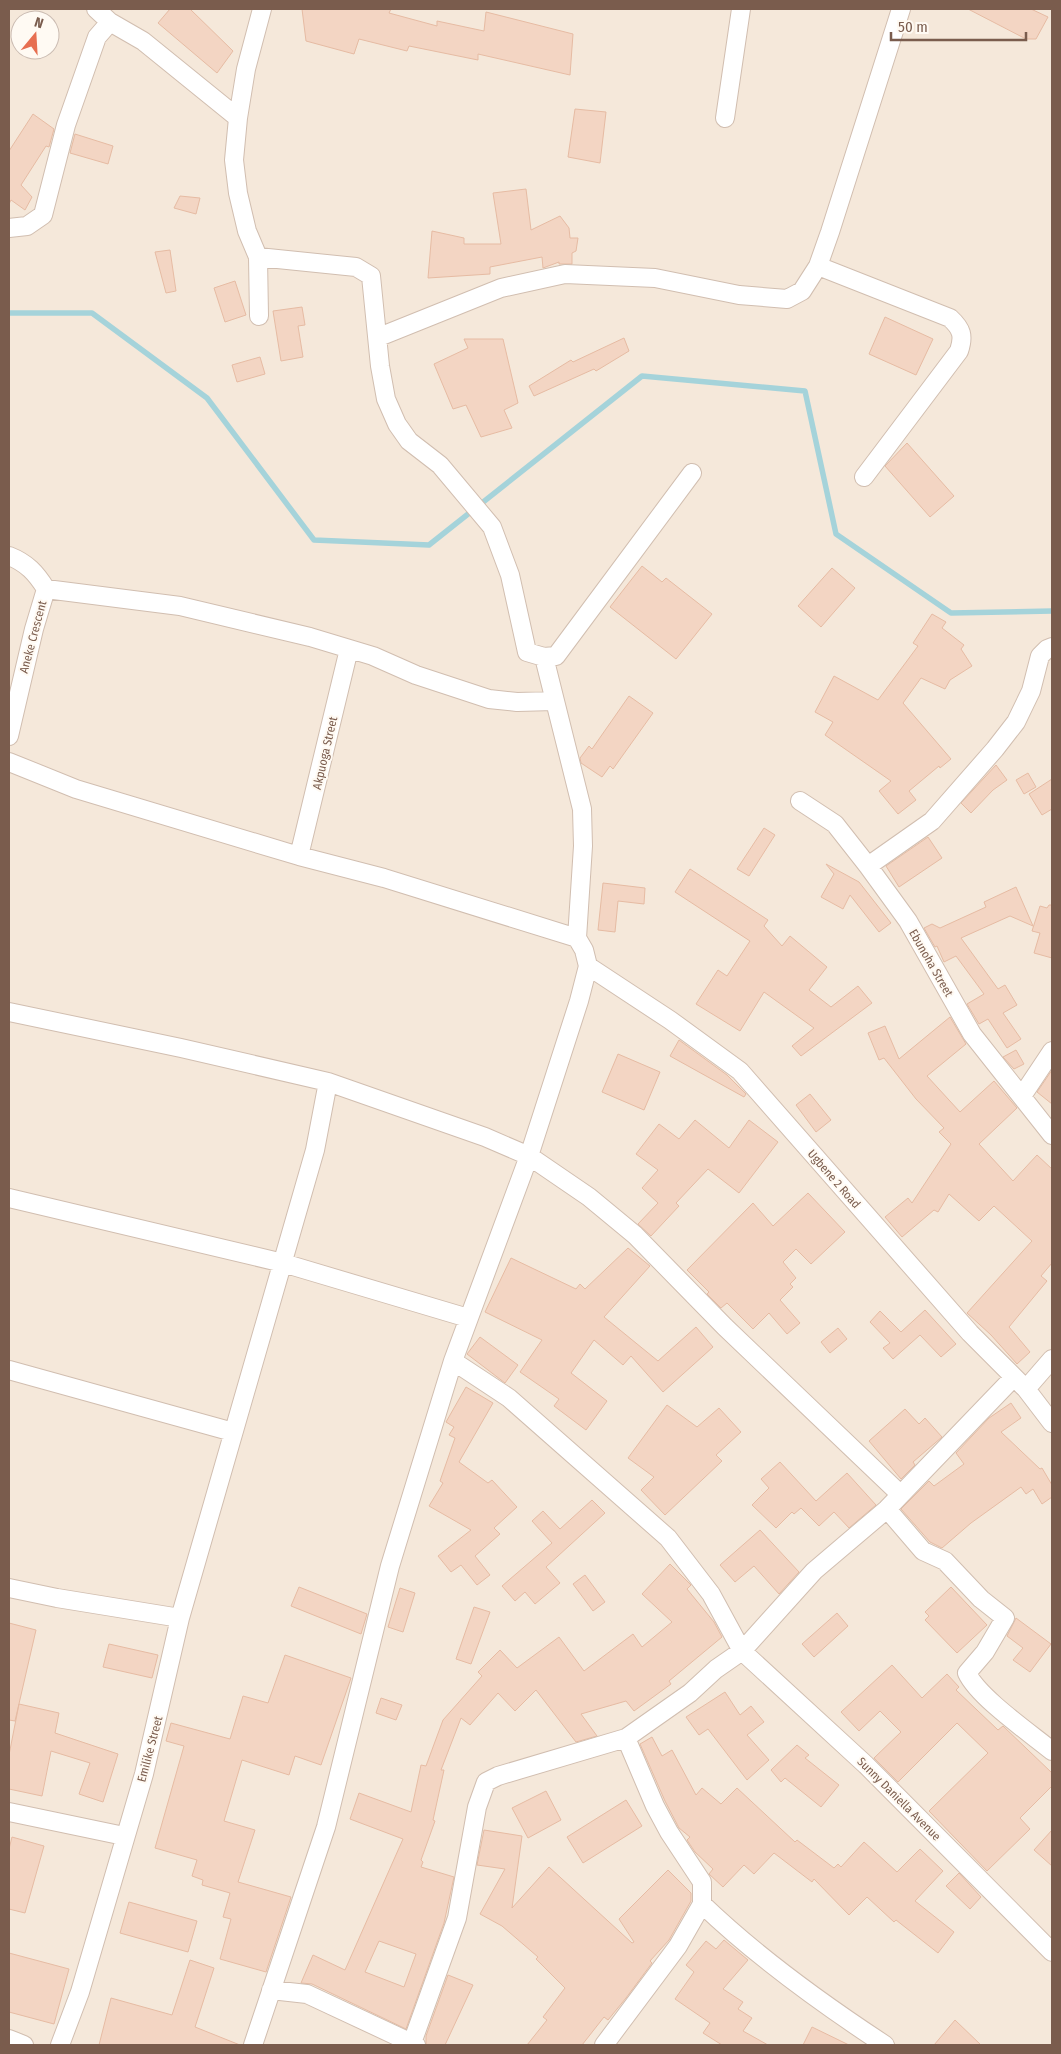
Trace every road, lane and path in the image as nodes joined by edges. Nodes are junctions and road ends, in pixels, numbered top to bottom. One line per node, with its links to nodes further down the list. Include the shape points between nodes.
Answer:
1 (96, 9): 5 (street)
2 (262, 9): 6 (street, via 246,69)
3 (740, 9): 7 (street)
4 (901, 9): 10 (street)
5 (110, 22): 6 (street, via 143,41); 8 (street, via 97,37 66,125 43,215 27,226)
6 (238, 118): 9 (street, via 234,160 238,193 247,231)
7 (725, 118)
8 (9, 228)
9 (258, 257): 11 (street); 12 (street, via 356,267 365,271 370,276)
10 (818, 266): 12 (street, via 802,291 786,299 739,295 655,278 565,274 501,288); 14 (street, via 950,318 960,327 963,339 959,352)
11 (259, 316)
12 (379, 336): 19 (street, via 386,400 397,424 409,441 440,465 464,491 492,527 510,575 528,652)
13 (692, 472): 19 (street, via 556,656)
14 (864, 477)
15 (9, 556): 16 (street, Aneke Crescent, via 24,562)
16 (46, 589): 18 (street, via 180,606); 21 (street, Aneke Crescent)
17 (1052, 647): 25 (street, via 1040,656 1031,691 1016,722 995,749 932,820)
18 (349, 649): 20 (street, via 489,700); 24 (street, Akpuoga Street)
19 (544, 657): 20 (street)
20 (554, 702): 26 (street, via 582,809)
21 (9, 736)
22 (9, 762): 24 (street, via 76,789)
23 (800, 801): 25 (street, Ebunoha Street, via 835,824)
24 (299, 856): 26 (street, via 384,878)
25 (868, 866): 31 (street, Ebunoha Street, via 908,921 972,1034)
26 (577, 938): 27 (street)
27 (588, 966): 33 (street); 40 (street, Ugbene 2 Road, via 740,1071 970,1333)
28 (9, 1012): 30 (street, via 162,1043)
29 (1052, 1051): 31 (street)
30 (328, 1082): 33 (street, via 485,1136); 35 (street, Emilike Street, via 315,1150)
31 (1022, 1096): 32 (street, Ebunoha Street)
32 (1052, 1134)
33 (529, 1156): 36 (street); 43 (street, via 589,1197 635,1235 725,1327)
34 (9, 1198): 35 (street)
35 (282, 1263): 36 (street); 42 (street, Emilike Street)
36 (468, 1318): 38 (street)
37 (1052, 1359): 40 (street)
38 (453, 1361): 47 (street, Sunny Daniella Avenue, via 509,1398 668,1538 711,1594); 54 (street, via 390,1566 326,1827)
39 (9, 1370): 42 (street)
40 (1020, 1383): 41 (street, Ugbene 2 Road); 43 (street)
41 (1052, 1423)
42 (232, 1432): 46 (street, Emilike Street)
43 (900, 1494): 44 (street)
44 (887, 1509): 47 (street, via 814,1571); 49 (street, via 923,1551 945,1561 1005,1618 985,1652 966,1673 986,1695)
45 (9, 1588): 46 (street)
46 (180, 1618): 51 (street, Emilike Street, via 155,1733)
47 (742, 1650): 48 (street, via 677,1703); 53 (street, Sunny Daniella Avenue, via 866,1765)
48 (626, 1738): 52 (street, via 655,1806 702,1882); 56 (street, via 486,1782 477,1808 457,1918)
49 (1052, 1751)
50 (9, 1812): 51 (street)
51 (124, 1836): 58 (street, Emilike Street, via 94,1945)
52 (702, 1904): 60 (street, via 678,1946); 61 (street, via 743,1941)
53 (1052, 1952)
54 (271, 1990): 56 (street, via 307,1994); 59 (street)
55 (9, 2039): 57 (street)
56 (414, 2044)
57 (24, 2045)
58 (60, 2045)
59 (253, 2045)
60 (604, 2045)
61 (885, 2045)

